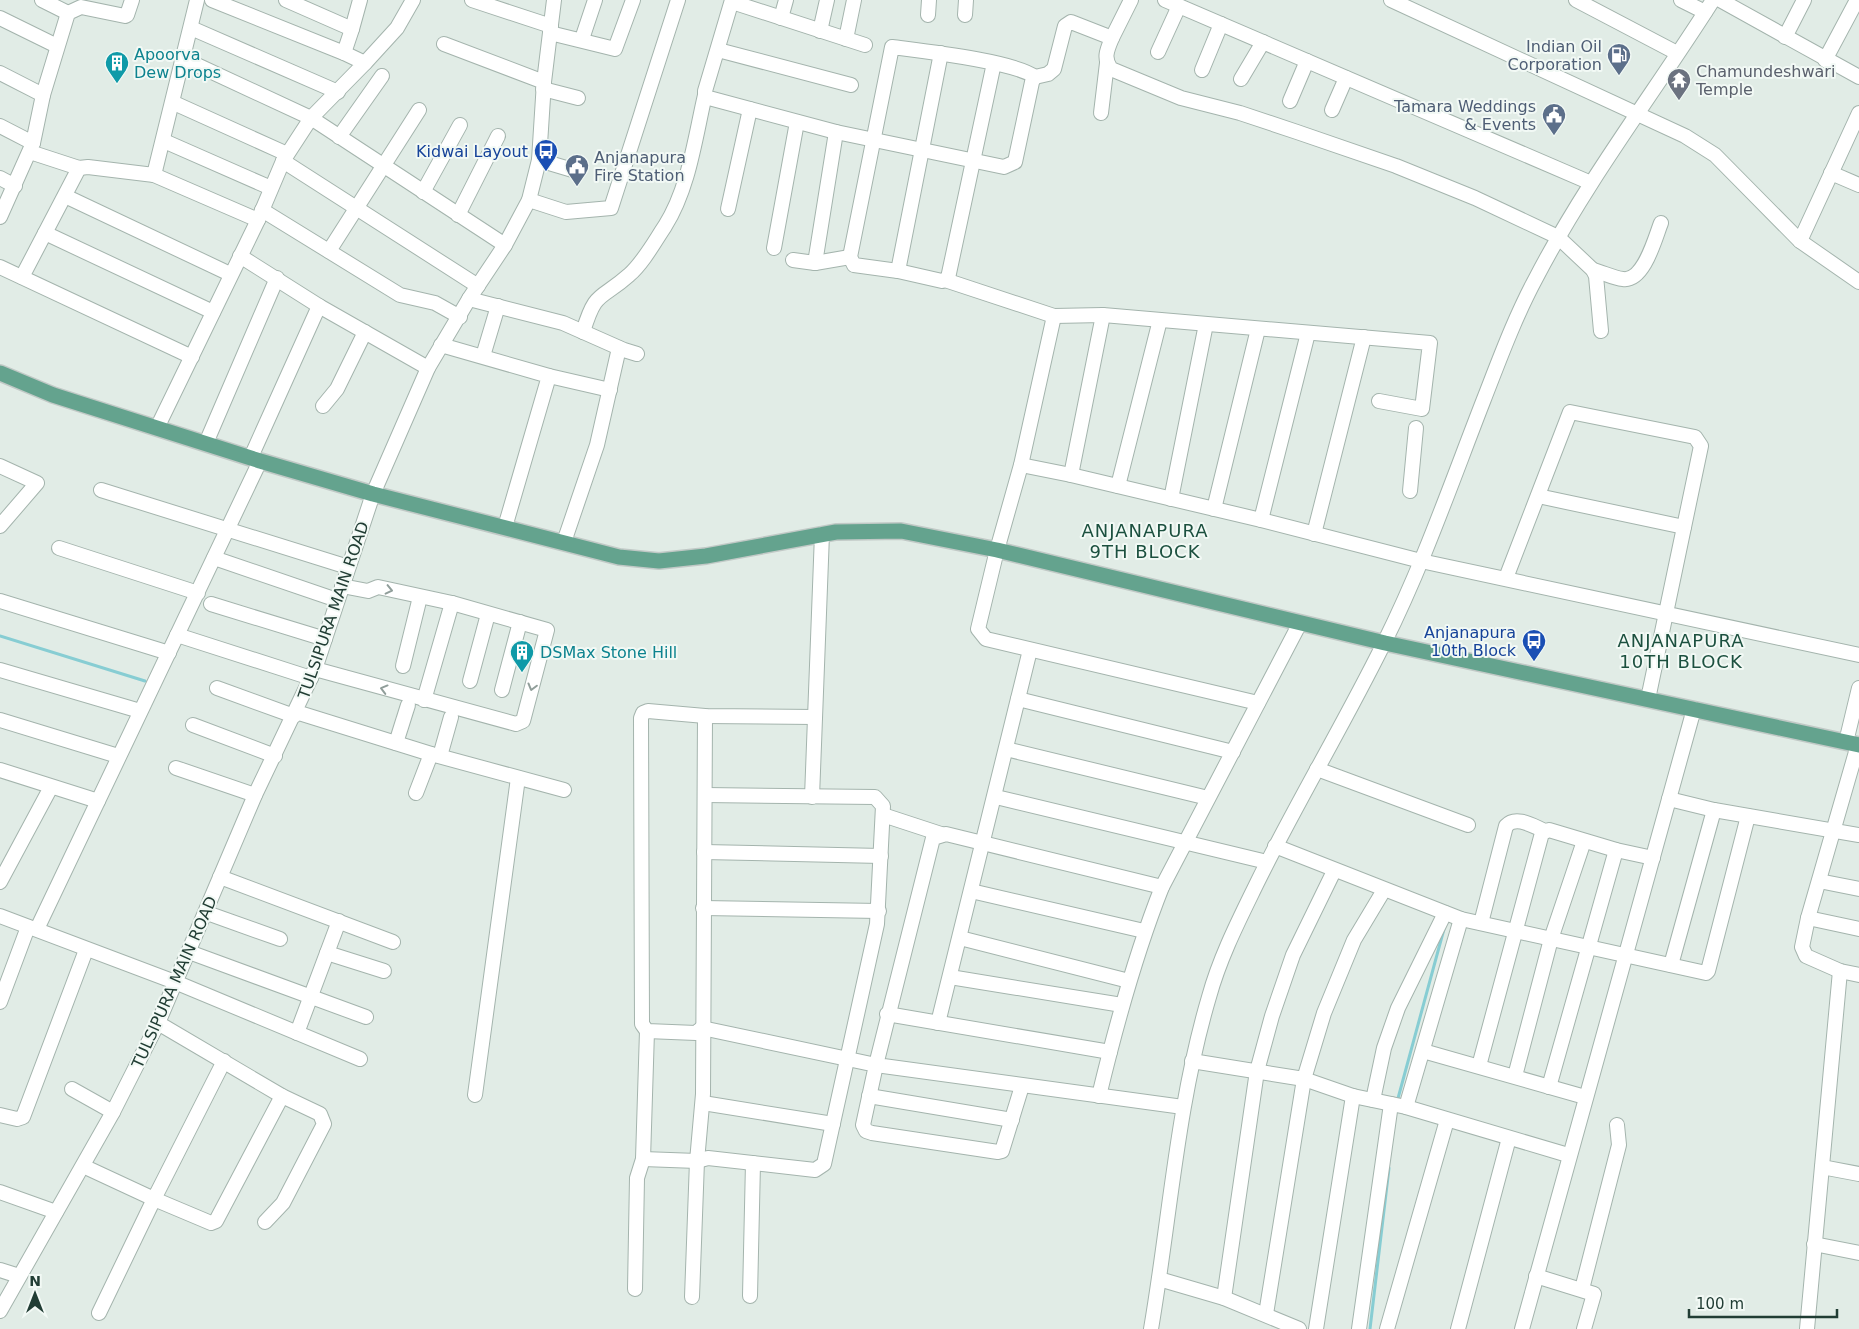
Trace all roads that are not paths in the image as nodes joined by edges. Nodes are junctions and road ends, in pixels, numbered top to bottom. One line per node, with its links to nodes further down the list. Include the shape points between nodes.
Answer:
1 (42, 0): 29 (street)
2 (132, 0): 29 (street, via 125,16 81,7)
3 (197, 0): 36 (street)
4 (212, 0): 50 (street)
5 (286, 0): 37 (street)
6 (360, 0): 37 (street)
7 (412, 0): 56 (street, via 397,28)
8 (472, 0): 38 (street)
9 (554, 0): 38 (street, TULSIPURA MAIN ROAD)
10 (595, 0): 42 (street)
11 (633, 0): 42 (street, via 615,49)
12 (678, 0): 106 (street, via 611,208 566,212)
13 (786, 0): 34 (street)
14 (827, 0): 39 (street)
15 (854, 0): 43 (street)
16 (929, 0): 31 (street)
17 (966, 0): 32 (street)
18 (1131, 0): 41 (street)
19 (1164, 0): 28 (street)
20 (1391, 0): 78 (street)
21 (1576, 0): 51 (street)
22 (1681, 0): 30 (street)
23 (1713, 0): 30 (street)
24 (1720, 0): 40 (street)
25 (1804, 0): 40 (street)
26 (1857, 0): 54 (street)
27 (732, 1): 34 (street); 48 (street)
28 (1179, 6): 35 (street); 49 (street)
29 (68, 12): 46 (street)
30 (1705, 12): 51 (street)
31 (928, 15)
32 (965, 15)
33 (0, 18): 46 (street)
34 (781, 18): 39 (street)
35 (1221, 24): 44 (street); 59 (street)
36 (191, 28): 53 (street); 68 (street)
37 (352, 29): 50 (street)
38 (550, 30): 42 (street); 67 (street, TULSIPURA MAIN ROAD)
39 (820, 31): 43 (street)
40 (1785, 37): 54 (street)
41 (1112, 38): 58 (street, via 1106,53); 62 (street, via 1067,23 1054,69)
42 (582, 39)
43 (846, 39): 47 (street)
44 (1263, 42): 55 (street); 65 (street)
45 (444, 44): 67 (street)
46 (57, 46): 69 (street)
47 (865, 46)
48 (718, 50): 66 (street); 70 (street)
49 (1158, 52)
50 (344, 53): 56 (street)
51 (1677, 53): 78 (street)
52 (941, 54): 57 (street); 87 (street, via 892,47); 90 (street)
53 (184, 58): 73 (street); 80 (street)
54 (1825, 60): 63 (street)
55 (1307, 61): 64 (street); 72 (street)
56 (365, 63): 68 (street)
57 (994, 63): 62 (street); 93 (street)
58 (1107, 63): 77 (street); 114 (street, via 1111,69 1181,98 1240,113 1396,166)
59 (1202, 70)
60 (0, 73): 69 (street)
61 (382, 76): 86 (street)
62 (1035, 77): 93 (street, via 1015,162 1004,167)
63 (1859, 77)
64 (1346, 78): 76 (street); 100 (street)
65 (1242, 79)
66 (851, 85)
67 (543, 86): 71 (street); 92 (street, TULSIPURA MAIN ROAD)
68 (338, 92): 80 (street)
69 (43, 95): 89 (street)
70 (705, 95): 74 (street); 144 (street, via 683,188 672,213 630,275 593,302)
71 (578, 98)
72 (1290, 101)
73 (174, 103): 88 (street); 91 (street)
74 (750, 109): 81 (street); 108 (street)
75 (419, 110): 94 (street)
76 (1332, 110)
77 (1101, 113)
78 (1636, 113): 100 (street); 115 (street, via 1685,136 1715,155)
79 (1859, 113): 97 (street)
80 (312, 118): 86 (street); 91 (street)
81 (797, 122): 84 (street); 117 (street)
82 (460, 125): 104 (street)
83 (0, 126): 89 (street)
84 (836, 132): 87 (street); 122 (street)
85 (498, 136): 110 (street)
86 (339, 137): 94 (street)
87 (874, 140): 90 (street); 120 (street)
88 (164, 141): 98 (street); 103 (street)
89 (31, 148): 95 (street); 102 (street)
90 (922, 151): 93 (street); 124 (street)
91 (285, 157): 103 (street); 107 (street)
92 (539, 160): 96 (street); 106 (street, TULSIPURA MAIN ROAD)
93 (973, 161): 129 (street)
94 (382, 166): 104 (street); 107 (street)
95 (79, 168): 98 (street); 105 (street)
96 (576, 171)
97 (1831, 173): 101 (street); 115 (street)
98 (154, 176): 109 (street)
99 (0, 178): 102 (street)
100 (1592, 183): 114 (street)
101 (1859, 185)
102 (15, 186): 111 (street)
103 (270, 188): 109 (street)
104 (423, 192): 110 (street)
105 (65, 196): 113 (street); 126 (street)
106 (529, 200): 116 (street, TULSIPURA MAIN ROAD)
107 (354, 208): 118 (street); 131 (street)
108 (728, 209)
109 (260, 215): 118 (street); 119 (street)
110 (458, 215): 116 (street)
111 (0, 217)
112 (1661, 223): 125 (street, via 1649,256 1635,277 1625,280)
113 (45, 233): 127 (street); 135 (street)
114 (1558, 237): 125 (street); 183 (street, via 1509,334)
115 (1800, 241): 130 (street)
116 (505, 245): 131 (street, TULSIPURA MAIN ROAD)
117 (774, 248)
118 (329, 251): 138 (street, via 400,295 435,303)
119 (240, 256): 126 (street); 128 (street)
120 (850, 258): 122 (street); 124 (street, via 854,265)
121 (793, 260): 122 (street)
122 (815, 263)
123 (0, 267): 127 (street)
124 (898, 270): 129 (street)
125 (1593, 270): 142 (street)
126 (230, 274): 135 (street)
127 (22, 277): 151 (street)
128 (277, 278): 133 (street); 160 (street)
129 (945, 280): 137 (street)
130 (1859, 282)
131 (478, 286): 132 (street, TULSIPURA MAIN ROAD)
132 (469, 299): 134 (street); 138 (street, TULSIPURA MAIN ROAD)
133 (319, 306): 143 (street); 161 (street)
134 (498, 306): 144 (street, via 563,323); 150 (street)
135 (213, 312): 151 (street)
136 (1103, 315): 137 (street); 139 (street); 164 (street)
137 (1054, 316): 163 (street)
138 (460, 317): 147 (street, TULSIPURA MAIN ROAD)
139 (1160, 320): 140 (street); 165 (street)
140 (1206, 324): 141 (street); 170 (street)
141 (1258, 329): 145 (street); 171 (street)
142 (1601, 331)
143 (365, 332): 152 (street); 157 (street, via 337,389)
144 (583, 332): 148 (street)
145 (1308, 333): 146 (street); 172 (street)
146 (1364, 337): 156 (street, via 1430,343 1422,408); 178 (street)
147 (441, 345): 150 (street); 152 (street, TULSIPURA MAIN ROAD)
148 (619, 348): 149 (street); 155 (street)
149 (637, 354)
150 (483, 356): 154 (street)
151 (192, 357): 158 (street)
152 (428, 368): 168 (street, TULSIPURA MAIN ROAD)
153 (0, 373): 158 (main road, via 52,395)
154 (549, 376): 155 (street); 174 (street)
155 (610, 390): 179 (street, via 597,445)
156 (1379, 401)
157 (323, 406)
158 (157, 428): 160 (main road)
159 (1416, 428): 167 (street)
160 (206, 443): 161 (main road)
161 (255, 459): 168 (main road); 176 (street)
162 (0, 466): 173 (street, via 37,483)
163 (1021, 466): 164 (street); 181 (street)
164 (1071, 475): 165 (street)
165 (1118, 486): 170 (street)
166 (101, 490): 176 (street)
167 (1410, 491)
168 (373, 494): 174 (main road); 184 (street, TULSIPURA MAIN ROAD)
169 (1538, 496): 175 (street); 175 (street, via 1570,412 1695,437 1701,446); 185 (street)
170 (1171, 499): 171 (street)
171 (1214, 509): 172 (street)
172 (1262, 520): 178 (street)
173 (0, 526)
174 (505, 527): 179 (main road)
175 (1684, 527): 194 (street)
176 (227, 530): 182 (street); 184 (street)
177 (822, 534): 179 (main road, via 706,556 659,561 619,557); 181 (main road, via 901,531); 220 (street)
178 (1314, 534): 183 (street)
179 (564, 542)
180 (59, 548): 187 (street)
181 (997, 550): 196 (main road); 200 (street, via 978,629 986,639)
182 (214, 558): 187 (street); 189 (street)
183 (1421, 561): 185 (street); 199 (street)
184 (348, 567): 186 (street, TULSIPURA MAIN ROAD)
185 (1506, 578): 194 (street)
186 (342, 586): 188 (street, one-way to 188, via 368,590 378,587); 189 (street, TULSIPURA MAIN ROAD)
187 (198, 593): 197 (street)
188 (420, 597): 191 (street); 203 (street)
189 (337, 600): 198 (street, TULSIPURA MAIN ROAD)
190 (0, 601): 201 (street)
191 (452, 603): 193 (street); 212 (street)
192 (211, 604): 198 (street)
193 (488, 614): 195 (street); 206 (street)
194 (1666, 615): 202 (street); 211 (street)
195 (520, 622): 209 (street); 212 (street, one-way to 212, via 547,631 522,723)
196 (1300, 623): 199 (main road); 213 (street)
197 (177, 635): 201 (street); 205 (street)
198 (325, 639): 205 (street, TULSIPURA MAIN ROAD)
199 (1385, 643): 211 (main road); 231 (street)
200 (1030, 650): 210 (street); 213 (street)
201 (169, 653): 216 (street)
202 (1859, 655)
203 (403, 666)
204 (0, 670): 216 (street)
205 (313, 674): 212 (street, one-way to 205); 217 (street, TULSIPURA MAIN ROAD)
206 (470, 681)
207 (217, 688): 217 (street)
208 (1859, 688): 224 (street)
209 (502, 690)
210 (1018, 698): 225 (street); 226 (street)
211 (1648, 699): 215 (main road)
212 (424, 700)
213 (1258, 703): 226 (street)
214 (408, 705): 223 (street)
215 (1694, 709): 224 (main road); 242 (street)
216 (140, 711): 228 (street)
217 (295, 714): 223 (street); 229 (street, TULSIPURA MAIN ROAD)
218 (705, 716): 220 (street); 238 (street); 306 (street, via 648,711 641,718 642,1024)
219 (451, 717): 227 (street)
220 (815, 717): 239 (street)
221 (0, 720): 228 (street)
222 (193, 725): 229 (street)
223 (396, 743): 227 (street)
224 (1854, 744): 248 (street)
225 (1006, 749): 240 (street); 241 (street)
226 (1233, 752): 241 (street)
227 (435, 755): 233 (street); 236 (street)
228 (118, 756): 243 (street)
229 (275, 756): 237 (street, TULSIPURA MAIN ROAD)
230 (176, 768): 237 (street)
231 (1317, 769): 247 (street); 255 (street)
232 (1, 772): 234 (street)
233 (518, 778): 235 (street); 322 (street)
234 (52, 787): 243 (street); 264 (street)
235 (564, 790)
236 (416, 794)
237 (256, 795): 262 (street, TULSIPURA MAIN ROAD)
238 (704, 795): 239 (street); 257 (street)
239 (812, 797): 245 (street, via 875,797 883,806)
240 (996, 797): 252 (street); 254 (street)
241 (1208, 798): 252 (street)
242 (1669, 799): 244 (street); 259 (street)
243 (98, 801): 278 (street)
244 (1714, 810): 246 (street); 291 (street)
245 (883, 816): 250 (street); 258 (street)
246 (1748, 816): 248 (street); 291 (street, via 1708,971)
247 (1468, 825)
248 (1834, 830): 251 (street); 263 (street)
249 (1545, 831): 253 (street); 277 (street, via 1518,821 1506,826); 280 (street)
250 (941, 834): 254 (street); 301 (street, via 933,838)
251 (1859, 835)
252 (1185, 840): 260 (street); 265 (street)
253 (1584, 841): 256 (street); 284 (street)
254 (984, 843): 265 (street); 268 (street)
255 (1275, 846): 260 (street); 261 (street)
256 (1616, 850): 259 (street); 286 (street)
257 (704, 852): 258 (street); 269 (street)
258 (881, 856): 270 (street)
259 (1653, 858): 290 (street)
260 (1267, 862): 313 (street, via 1232,933 1210,994)
261 (1334, 871): 267 (street); 316 (street, via 1293,955)
262 (220, 877): 271 (street, TULSIPURA MAIN ROAD); 276 (street)
263 (1819, 880): 266 (street); 274 (street)
264 (0, 882)
265 (1162, 887): 281 (street)
266 (1859, 889)
267 (1384, 890): 272 (street); 318 (street, via 1354,940 1324,1013)
268 (971, 891): 281 (street); 282 (street)
269 (703, 908): 270 (street); 305 (street)
270 (878, 911): 311 (street)
271 (207, 912): 283 (street); 288 (street, TULSIPURA MAIN ROAD)
272 (1444, 913): 275 (street); 328 (street, via 1398,1008 1384,1048)
273 (0, 916): 278 (street)
274 (1808, 918): 279 (street); 293 (street, via 1803,952)
275 (1461, 919): 277 (street); 308 (street)
276 (339, 921): 285 (street); 289 (street)
277 (1481, 923): 280 (street)
278 (32, 928): 287 (street); 299 (street)
279 (1859, 929)
280 (1517, 930): 284 (street); 315 (street)
281 (1144, 931): 296 (street)
282 (960, 938): 295 (street); 296 (street)
283 (280, 939)
284 (1552, 939): 286 (street); 317 (street)
285 (393, 942)
286 (1589, 946): 290 (street); 320 (street)
287 (86, 950): 297 (street); 334 (street, via 23,1117 17,1119)
288 (189, 952): 297 (street, TULSIPURA MAIN ROAD); 298 (street)
289 (327, 953): 292 (street); 298 (street)
290 (1626, 954): 291 (street); 327 (street)
291 (1670, 965)
292 (384, 971)
293 (1840, 971): 294 (street); 345 (street)
294 (1859, 975)
295 (950, 977): 300 (street); 304 (street)
296 (1129, 981): 300 (street)
297 (175, 982): 303 (street, TULSIPURA MAIN ROAD); 307 (street)
298 (312, 996): 302 (street); 307 (street)
299 (0, 1002)
300 (1122, 1006): 309 (street)
301 (887, 1014): 304 (street); 314 (street)
302 (366, 1017)
303 (158, 1023): 312 (street); 333 (street, TULSIPURA MAIN ROAD)
304 (938, 1023): 309 (street)
305 (702, 1028): 306 (street, via 696,1033); 311 (street); 329 (street)
306 (647, 1031): 341 (street)
307 (297, 1033): 310 (street)
308 (1423, 1050): 315 (street); 332 (street)
309 (1110, 1052): 325 (street)
310 (360, 1059)
311 (848, 1059): 314 (street); 337 (street)
312 (224, 1061): 323 (street); 348 (street)
313 (1192, 1061): 316 (street); 331 (street)
314 (876, 1065): 319 (street); 324 (street)
315 (1479, 1066): 317 (street)
316 (1257, 1071): 318 (street); 361 (street)
317 (1515, 1076): 320 (street)
318 (1304, 1079): 326 (street); 364 (street)
319 (1022, 1086): 325 (street); 335 (street)
320 (1549, 1087): 327 (street)
321 (72, 1090): 333 (street)
322 (475, 1095)
323 (282, 1096): 348 (street, via 216,1221 211,1223); 350 (street, via 320,1114 324,1124 282,1203)
324 (869, 1096): 335 (street); 335 (street, via 863,1125 872,1133 998,1152 1002,1151)
325 (1099, 1096): 331 (street)
326 (1353, 1096): 328 (street); 367 (street)
327 (1585, 1098): 340 (street)
328 (1373, 1100): 330 (street)
329 (703, 1103): 337 (street); 342 (street)
330 (1391, 1104): 332 (street); 368 (street)
331 (1183, 1107): 356 (street)
332 (1406, 1107): 336 (street)
333 (113, 1112): 344 (street, TULSIPURA MAIN ROAD)
334 (0, 1115)
335 (1012, 1120)
336 (1447, 1120): 339 (street); 369 (street)
337 (833, 1124): 343 (street, via 821,1168)
338 (1617, 1125): 358 (street, via 1619,1145)
339 (1509, 1138): 340 (street); 370 (street)
340 (1568, 1155): 355 (street)
341 (643, 1159): 342 (street); 357 (street, via 637,1178)
342 (696, 1161): 343 (street, via 708,1158); 360 (street)
343 (753, 1163): 359 (street)
344 (83, 1166): 348 (street); 349 (street, TULSIPURA MAIN ROAD)
345 (1822, 1167): 346 (street); 351 (street)
346 (1859, 1174)
347 (0, 1192): 349 (street)
348 (154, 1199): 363 (street)
349 (56, 1212): 354 (street, TULSIPURA MAIN ROAD)
350 (265, 1222)
351 (1814, 1244): 352 (street); 373 (street)
352 (1859, 1253)
353 (0, 1270): 354 (street)
354 (19, 1276): 362 (street, TULSIPURA MAIN ROAD)
355 (1536, 1276): 358 (street); 371 (street)
356 (1159, 1279): 361 (street); 365 (street)
357 (635, 1289)
358 (1582, 1289): 372 (street, via 1594,1294)
359 (750, 1296)
360 (692, 1297)
361 (1224, 1298): 364 (street)
362 (0, 1311)
363 (100, 1313)
364 (1266, 1314): 366 (street)
365 (1151, 1329)
366 (1299, 1329)
367 (1316, 1329)
368 (1359, 1329)
369 (1387, 1329)
370 (1458, 1329)
371 (1522, 1329)
372 (1584, 1329)
373 (1807, 1329)

